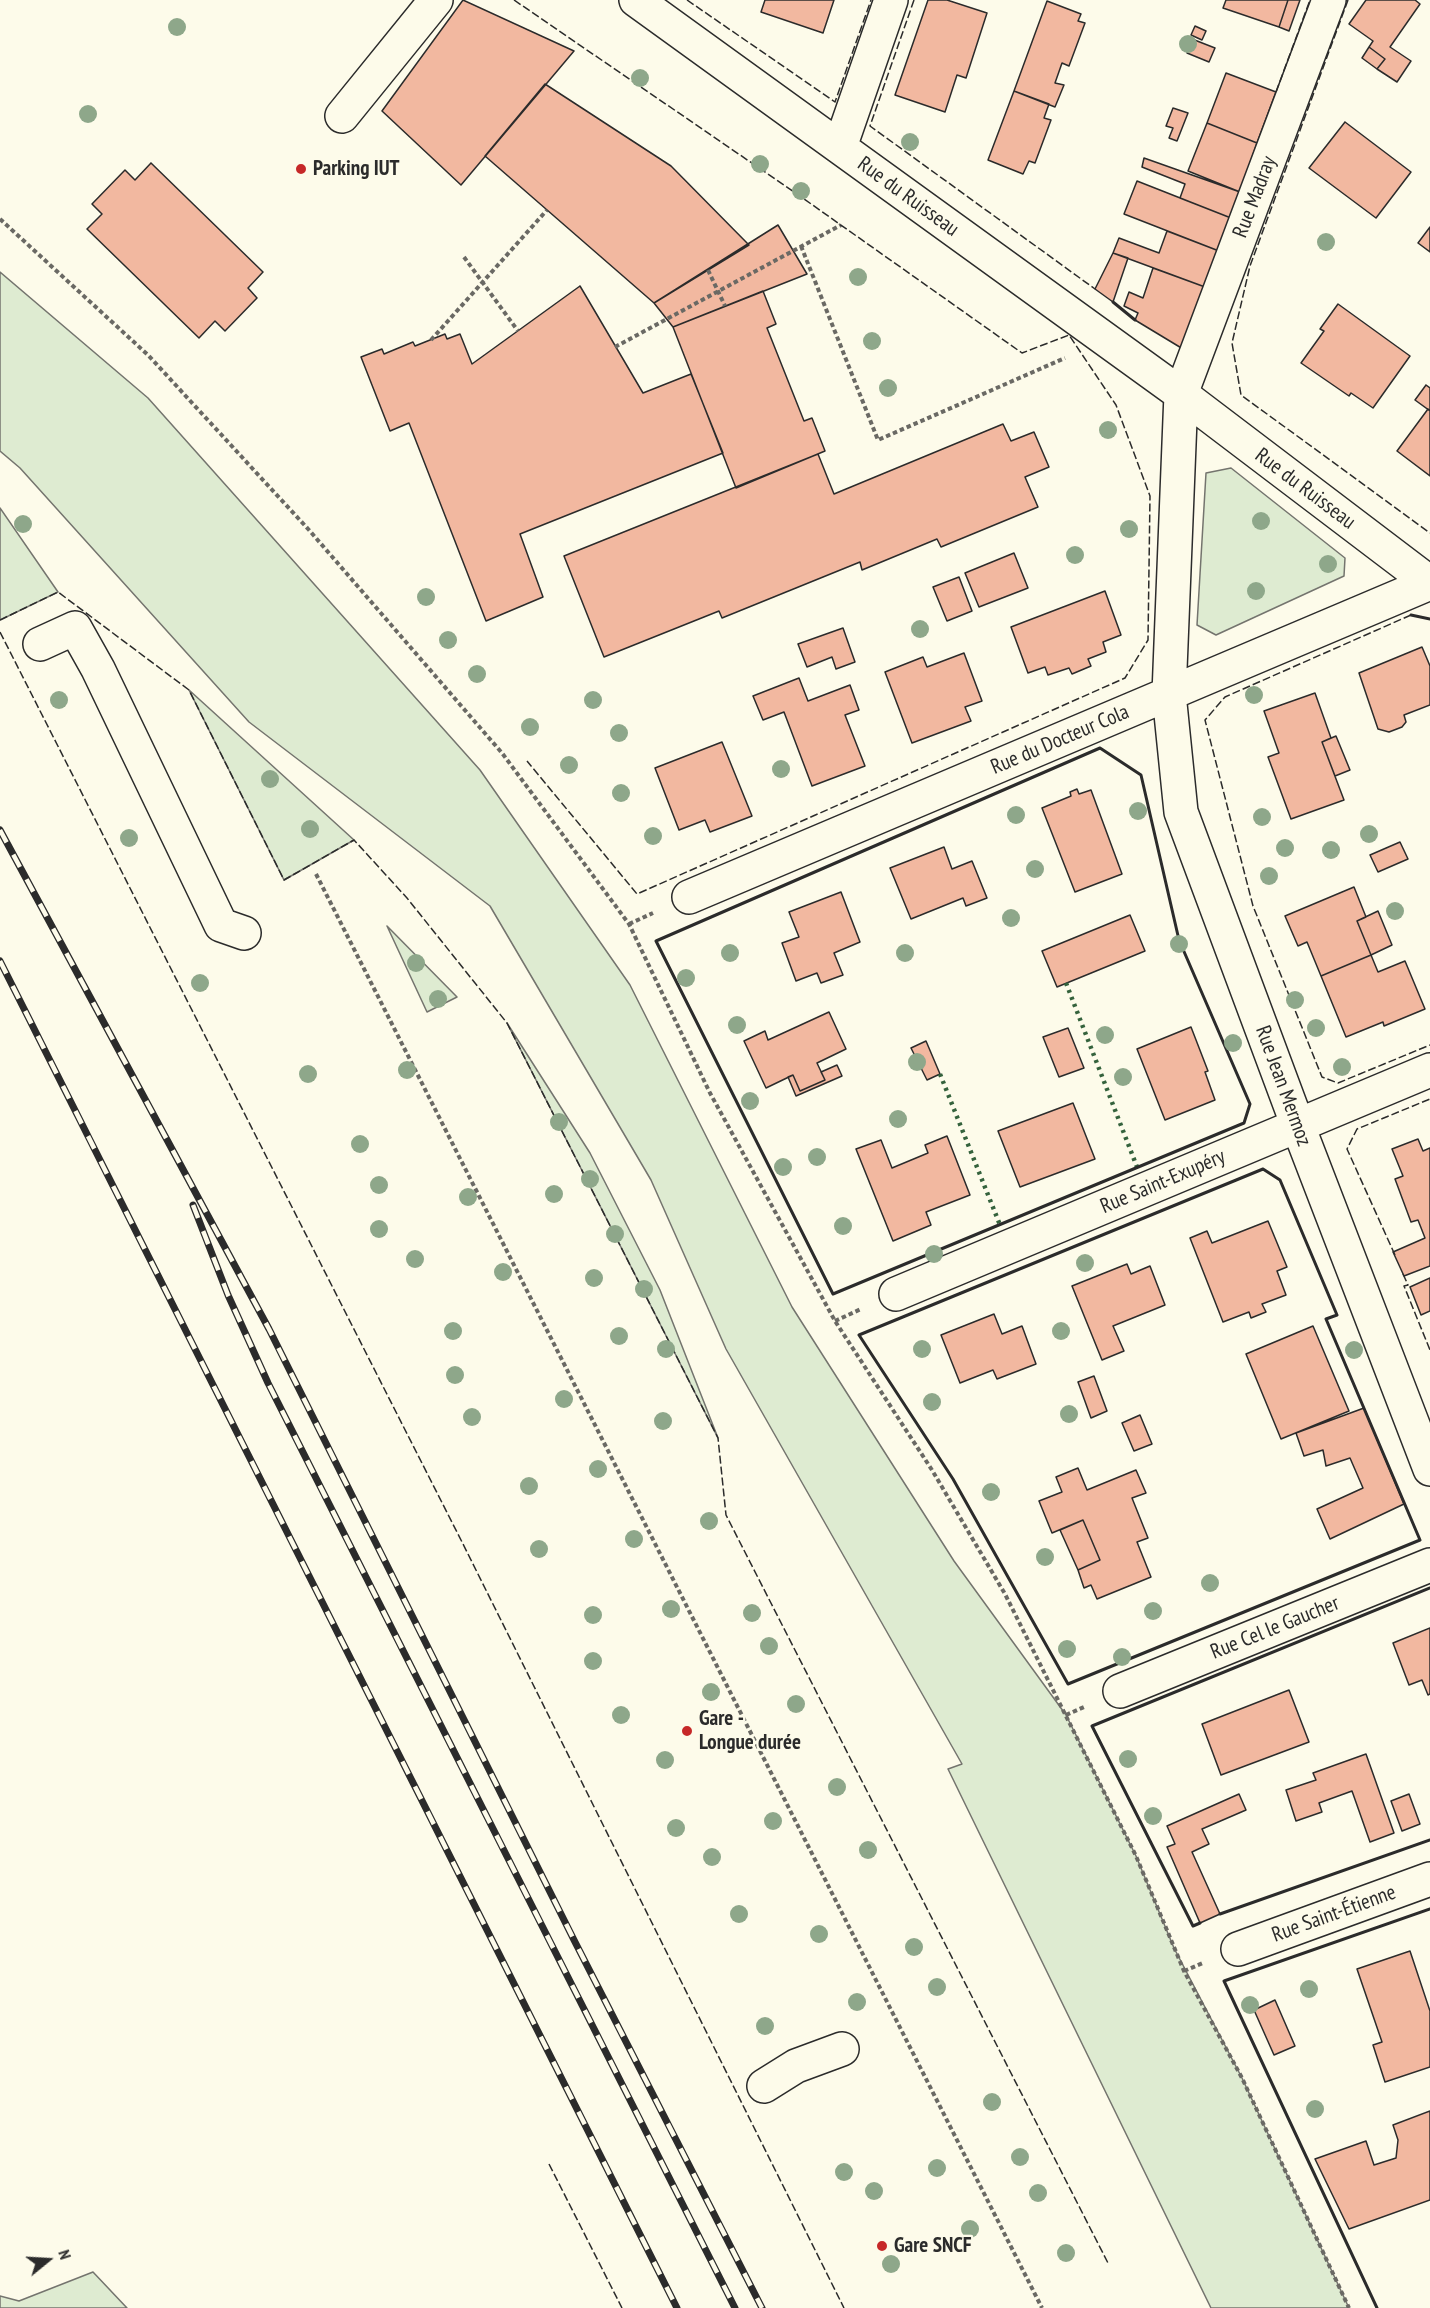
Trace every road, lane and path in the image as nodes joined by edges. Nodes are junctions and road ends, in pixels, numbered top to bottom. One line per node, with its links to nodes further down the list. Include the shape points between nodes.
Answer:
1 (436, 0): 5 (street)
2 (636, 0): 6 (street, Rue du Ruisseau)
3 (891, 0): 6 (street)
4 (1329, 0): 19 (street, Rue Madray)
5 (342, 116)
6 (840, 147): 17 (street, Rue du Ruisseau)
7 (547, 210): 13 (path)
8 (0, 219): 37 (path, via 148,355 309,530 502,753 629,924 710,1093 835,1321 932,1470 1005,1594 1136,1856 1184,1971 1242,2078)
9 (841, 225): 10 (path)
10 (801, 246): 17 (path, via 878,440); 18 (path)
11 (464, 257): 13 (path)
12 (708, 270): 14 (path, bridge)
13 (484, 281): 15 (path); 16 (path)
14 (725, 306)
15 (518, 331)
16 (431, 340)
17 (1108, 341): 19 (street, Rue du Ruisseau)
18 (615, 347)
19 (1181, 394): 20 (street, Rue du Ruisseau); 22 (street)
20 (1430, 583): 22 (street, Rue du Docteur Cola)
21 (40, 644): 25 (street, via 75,628 221,925)
22 (1169, 694): 24 (street, Rue du Docteur Cola); 27 (street, Rue Jean Mermoz, via 1181,812)
23 (316, 874): 36 (path)
24 (689, 897)
25 (244, 933)
26 (1430, 1070): 27 (street, Rue Saint-Exupéry)
27 (1298, 1126): 28 (street, Rue Saint-Exupéry); 29 (street, Rue Jean Mermoz)
28 (896, 1294)
29 (1430, 1469)
30 (1430, 1565): 31 (street, Rue Cel le Gaucher)
31 (1119, 1691)
32 (1430, 1879): 33 (street, Rue Saint-Étienne)
33 (1238, 1949)
34 (842, 2049): 35 (street, via 796,2066)
35 (764, 2086)
36 (1042, 2308)
37 (1349, 2308)

